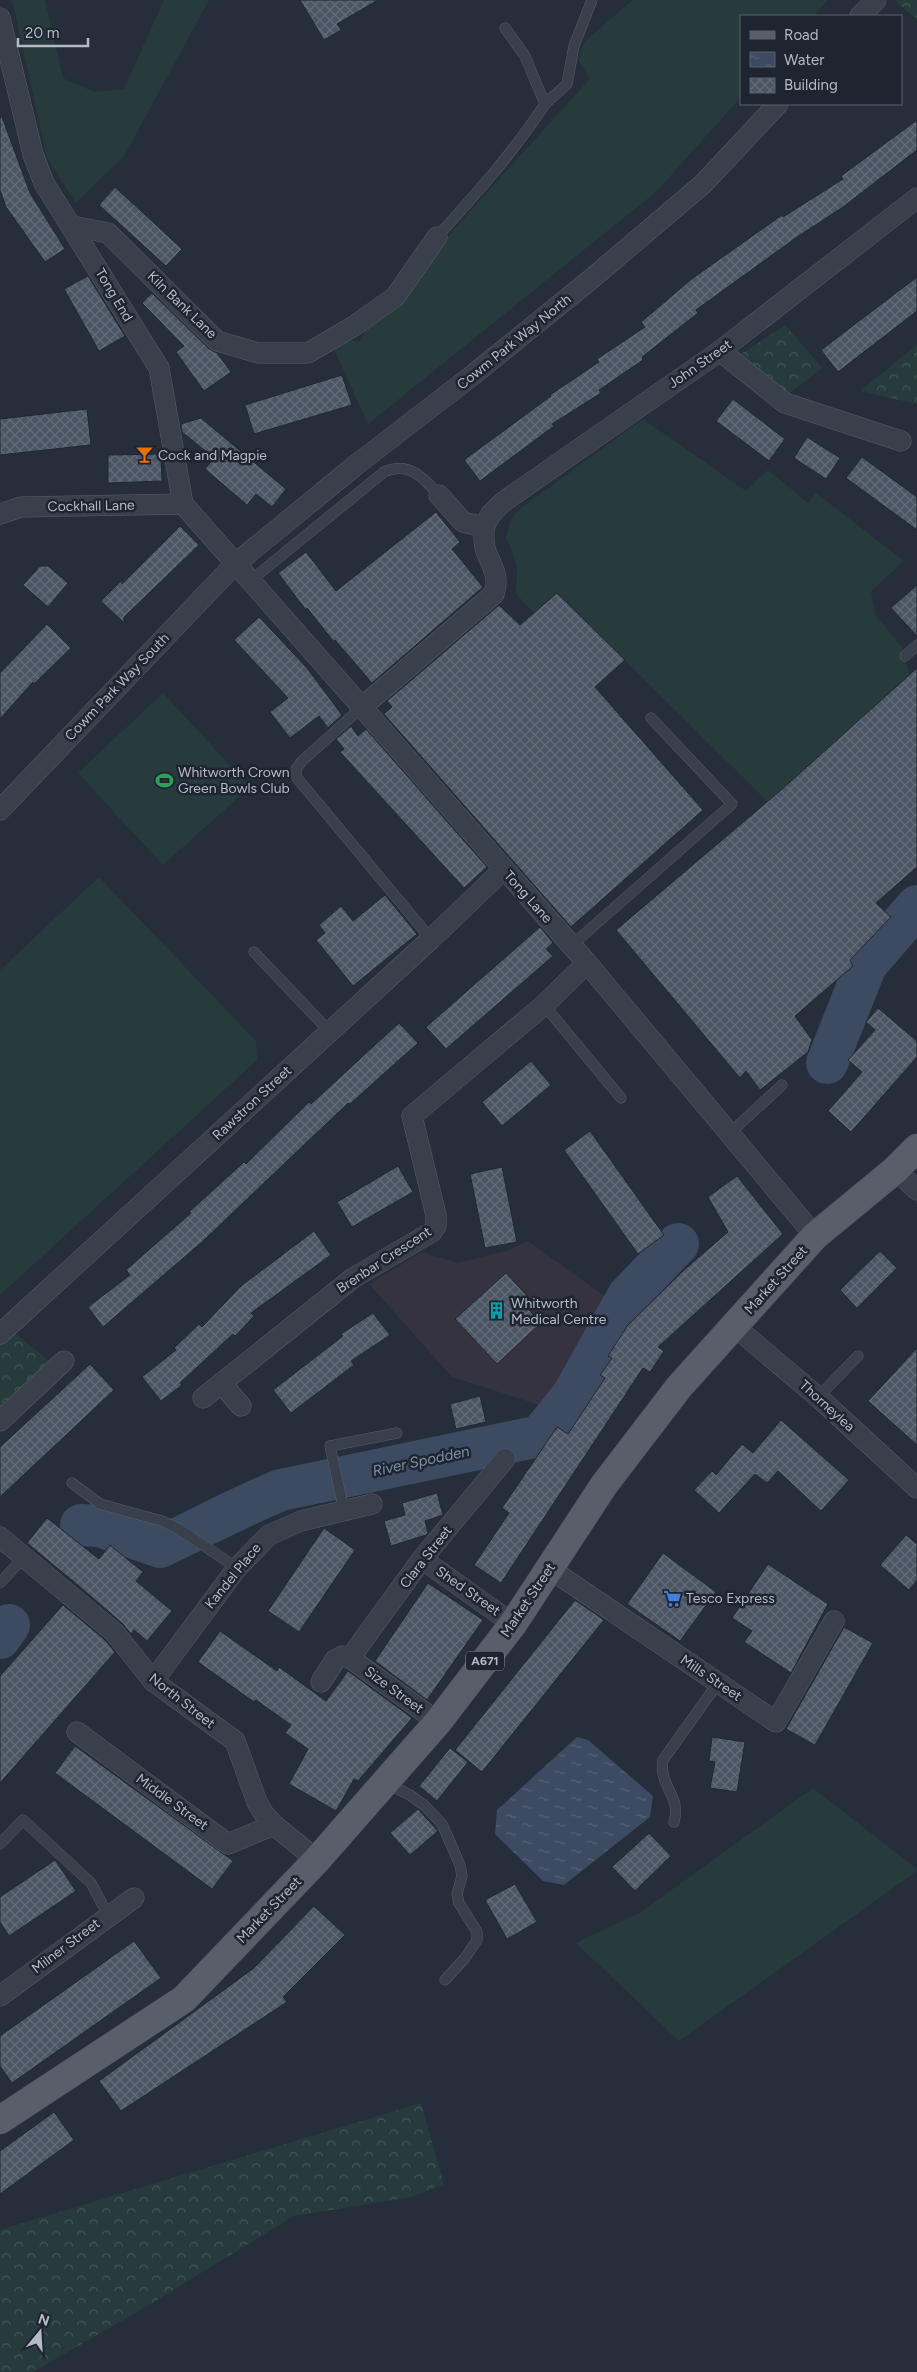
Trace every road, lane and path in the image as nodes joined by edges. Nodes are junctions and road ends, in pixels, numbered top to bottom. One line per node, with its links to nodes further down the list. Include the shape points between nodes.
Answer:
1 (592, 0): 6 (lane, via 574,46 567,84)
2 (876, 0): 3 (street)
3 (861, 15)
4 (0, 18): 9 (street, Tong End, via 33,154 44,183)
5 (505, 28): 6 (lane, via 525,56)
6 (545, 104): 10 (lane, via 521,141)
7 (777, 105): 17 (street, Cowm Park Way North, via 703,184 590,280)
8 (917, 198): 11 (street, John Street)
9 (72, 226): 10 (street, Kiln Bank Lane, via 108,233 218,341 258,354 308,352 354,326 395,297); 14 (street, Tong End, via 159,368)
10 (437, 237)
11 (720, 351): 12 (street, via 785,403); 16 (street, John Street, via 504,502 491,514)
12 (901, 441)
13 (439, 496): 16 (street, via 463,522); 18 (lane, via 424,479 407,468 392,468)
14 (183, 504): 15 (street, Cockhall Lane, via 21,507); 17 (street)
15 (0, 514)
16 (484, 527): 21 (street, via 485,550 496,572 494,594)
17 (235, 564): 18 (street, Tong Lane); 23 (street, Cowm Park Way South)
18 (250, 581): 21 (street, Tong Lane)
19 (917, 645): 20 (lane)
20 (905, 656)
21 (362, 707): 24 (street, Tong Lane); 25 (lane, via 302,761 296,770 297,778)
22 (651, 718): 26 (lane, via 732,804)
23 (0, 810)
24 (503, 870): 25 (street, Rawstron Street); 26 (street, Tong Lane)
25 (431, 939): 30 (street, Rawstron Street)
26 (571, 946): 28 (street, Tong Lane)
27 (254, 952): 30 (lane)
28 (587, 963): 29 (street, Brenbar Crescent); 33 (street, Tong Lane)
29 (544, 1005): 32 (lane); 42 (street, Brenbar Crescent, via 412,1116 436,1215 436,1226 432,1232 353,1278)
30 (330, 1032): 39 (street, Rawstron Street)
31 (782, 1085): 33 (lane)
32 (621, 1098)
33 (730, 1134): 37 (street, Tong Lane)
34 (917, 1148): 35 (main road, Market Street / A671)
35 (895, 1170): 36 (street); 37 (main road, Market Street / A671)
36 (917, 1190)
37 (815, 1236): 38 (main road, Market Street / A671)
38 (734, 1326): 43 (street, Thorneylea); 57 (main road, Market Street / A671, via 679,1387 604,1485)
39 (0, 1334)
40 (858, 1356): 43 (lane)
41 (64, 1361): 46 (street)
42 (221, 1383): 44 (street, Brenbar Crescent); 45 (street)
43 (818, 1397): 50 (street, Thorneylea)
44 (202, 1398)
45 (241, 1406)
46 (0, 1421)
47 (397, 1433): 51 (lane, via 330,1446)
48 (505, 1459): 55 (street, Clara Street)
49 (72, 1484): 56 (lane, via 100,1504 180,1529)
50 (917, 1488)
51 (342, 1504): 52 (street, Kandel Place); 56 (street, Kandel Place, via 269,1535)
52 (372, 1504)
53 (0, 1538): 54 (street, North Street)
54 (24, 1557): 58 (lane); 62 (street, North Street, via 115,1633)
55 (422, 1559): 60 (street, Shed Street); 61 (street, Clara Street)
56 (237, 1568): 62 (street, Kandel Place)
57 (550, 1569): 60 (main road, Market Street / A671); 64 (street, Mills Street)
58 (0, 1583)
59 (834, 1621): 64 (street, Mills Street, via 776,1722)
60 (513, 1624): 65 (main road, Market Street / A671)
61 (350, 1658): 63 (street, via 343,1656 335,1660); 65 (street, Size Street)
62 (153, 1682): 69 (street, North Street, via 235,1741 257,1802)
63 (320, 1682)
64 (718, 1683): 68 (lane, via 663,1760 661,1770 677,1805)
65 (438, 1722): 67 (main road, Market Street / A671)
66 (77, 1732): 69 (street, Middle Street, via 228,1844)
67 (386, 1783): 71 (main road, Market Street / A671); 74 (lane, via 410,1795 442,1824 460,1865 462,1876 457,1894 477,1932 477,1940)
68 (674, 1822)
69 (274, 1825): 71 (street, North Street)
70 (0, 1844): 73 (lane, via 23,1820 92,1883)
71 (317, 1860): 76 (main road, Market Street / A671, via 184,1998)
72 (134, 1898): 73 (street, Milner Street)
73 (108, 1915): 75 (street, Milner Street)
74 (445, 1980)
75 (0, 1996)
76 (3, 2113)

